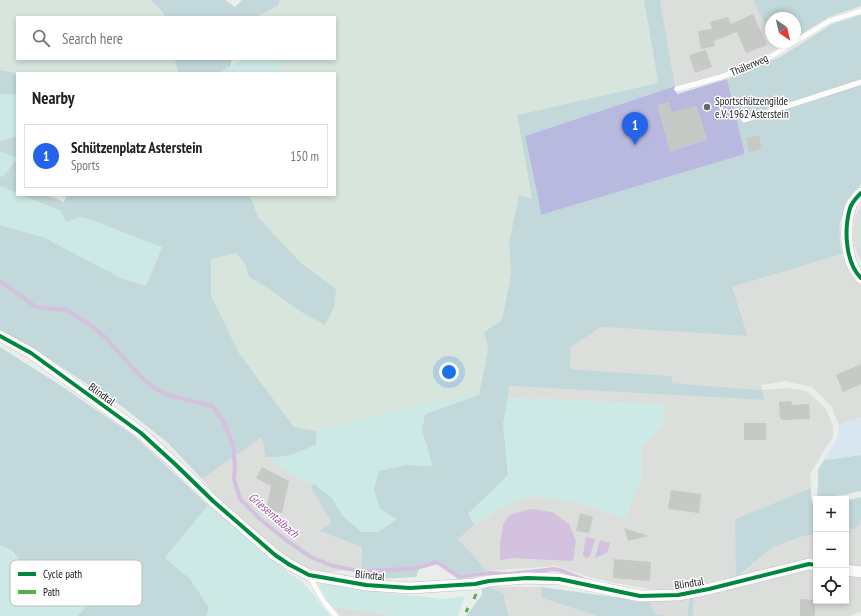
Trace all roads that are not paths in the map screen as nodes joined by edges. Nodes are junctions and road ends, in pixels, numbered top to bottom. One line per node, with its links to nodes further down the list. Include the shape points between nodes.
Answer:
1 (861, 11): 3 (lane, Thälerweg, via 830,21 767,60 721,77)
2 (861, 82): 4 (lane)
3 (676, 89)
4 (744, 120)
5 (861, 193): 6 (street, via 850,206 846,239 849,257)
6 (861, 278)
7 (0, 336): 11 (street, Blindtal, via 31,353 141,433 275,555)
8 (813, 565): 11 (street, Blindtal, via 678,595 640,596 559,579 527,578 410,588 366,585)
9 (849, 570): 10 (street)
10 (861, 572)
11 (309, 575): 12 (lane, via 324,602)
12 (336, 616)

